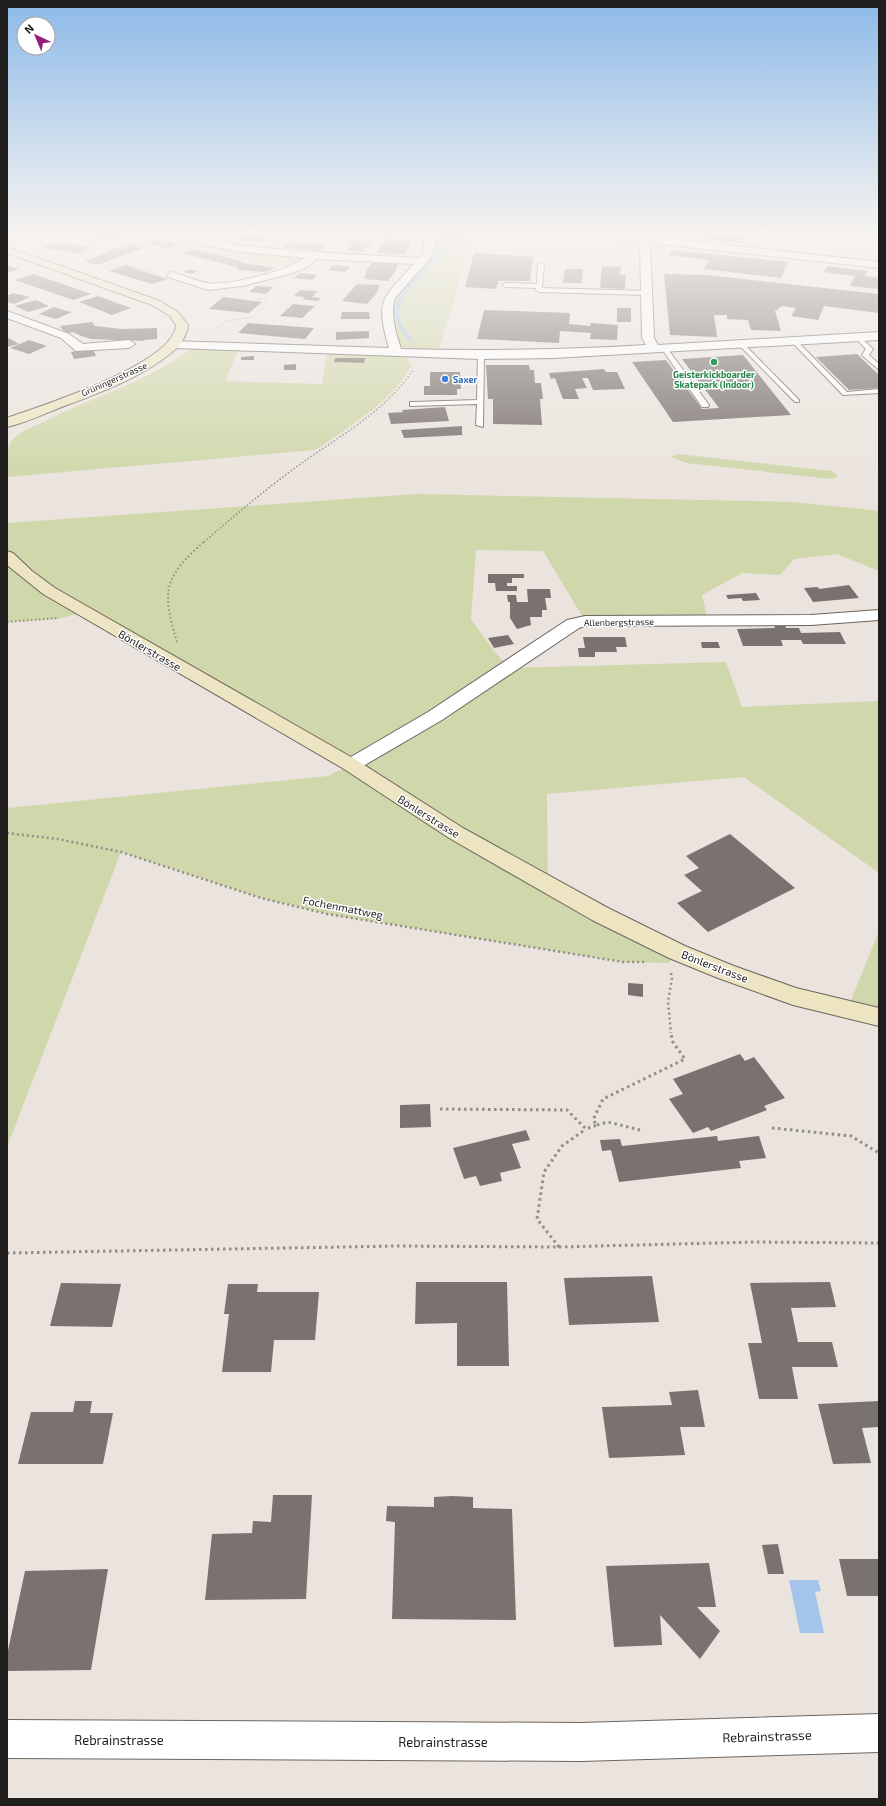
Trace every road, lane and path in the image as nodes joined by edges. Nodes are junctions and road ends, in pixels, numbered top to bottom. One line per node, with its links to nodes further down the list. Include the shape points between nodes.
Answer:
1 (173, 313): 10 (street, Grüningerstrasse, via 182,325 179,338)
2 (257, 313): 12 (path, via 253,317 227,321 216,330)
3 (385, 313): 14 (street)
4 (647, 313): 13 (street, via 648,338)
5 (7, 314): 9 (street, via 65,336 80,348)
6 (879, 336): 7 (street)
7 (857, 337): 8 (street); 17 (lane, via 870,349 865,355)
8 (794, 341): 11 (street); 18 (lane, via 846,394)
9 (129, 344)
10 (174, 344): 12 (street); 24 (street, Grüningerstrasse, via 155,360 130,374)
11 (742, 344): 13 (street); 19 (lane)
12 (214, 345): 14 (street)
13 (659, 349): 16 (street); 22 (lane)
14 (396, 352): 15 (street)
15 (416, 354): 16 (street); 29 (path, via 414,368 409,377 376,410 257,496 180,565 172,578 167,596 169,616)
16 (481, 355): 20 (lane)
17 (879, 368)
18 (879, 391)
19 (797, 401)
20 (481, 402): 21 (lane); 23 (lane)
21 (413, 404)
22 (705, 405)
23 (480, 425)
24 (10, 426)
25 (7, 556): 26 (street, Bönlerstrasse, via 49,591)
26 (84, 612): 28 (path, via 58,618); 29 (street, Bönlerstrasse)
27 (879, 615): 30 (street, Allenbergstrasse, via 811,620 584,621 573,624 435,716)
28 (7, 622)
29 (185, 671): 30 (street, Bönlerstrasse)
30 (351, 765): 32 (street, Bönlerstrasse, via 456,833)
31 (7, 834): 32 (path, Fochenmattweg, via 58,839 121,852 261,898 327,914 623,962)
32 (673, 957): 33 (street, Bönlerstrasse, via 793,996); 35 (path, via 668,1002 672,1040 685,1060 603,1099 593,1120)
33 (879, 1017)
34 (440, 1109): 37 (path, via 567,1110)
35 (598, 1125): 37 (path); 38 (path, via 608,1122)
36 (772, 1128): 39 (path, via 851,1136)
37 (586, 1129): 41 (path, via 562,1146 544,1172 537,1219)
38 (640, 1130)
39 (879, 1153)
40 (879, 1243): 41 (path, via 754,1242)
41 (559, 1248): 42 (path, via 397,1246)
42 (7, 1253)
43 (879, 1732): 44 (street, Rebrainstrasse, via 581,1742)
44 (7, 1739)

